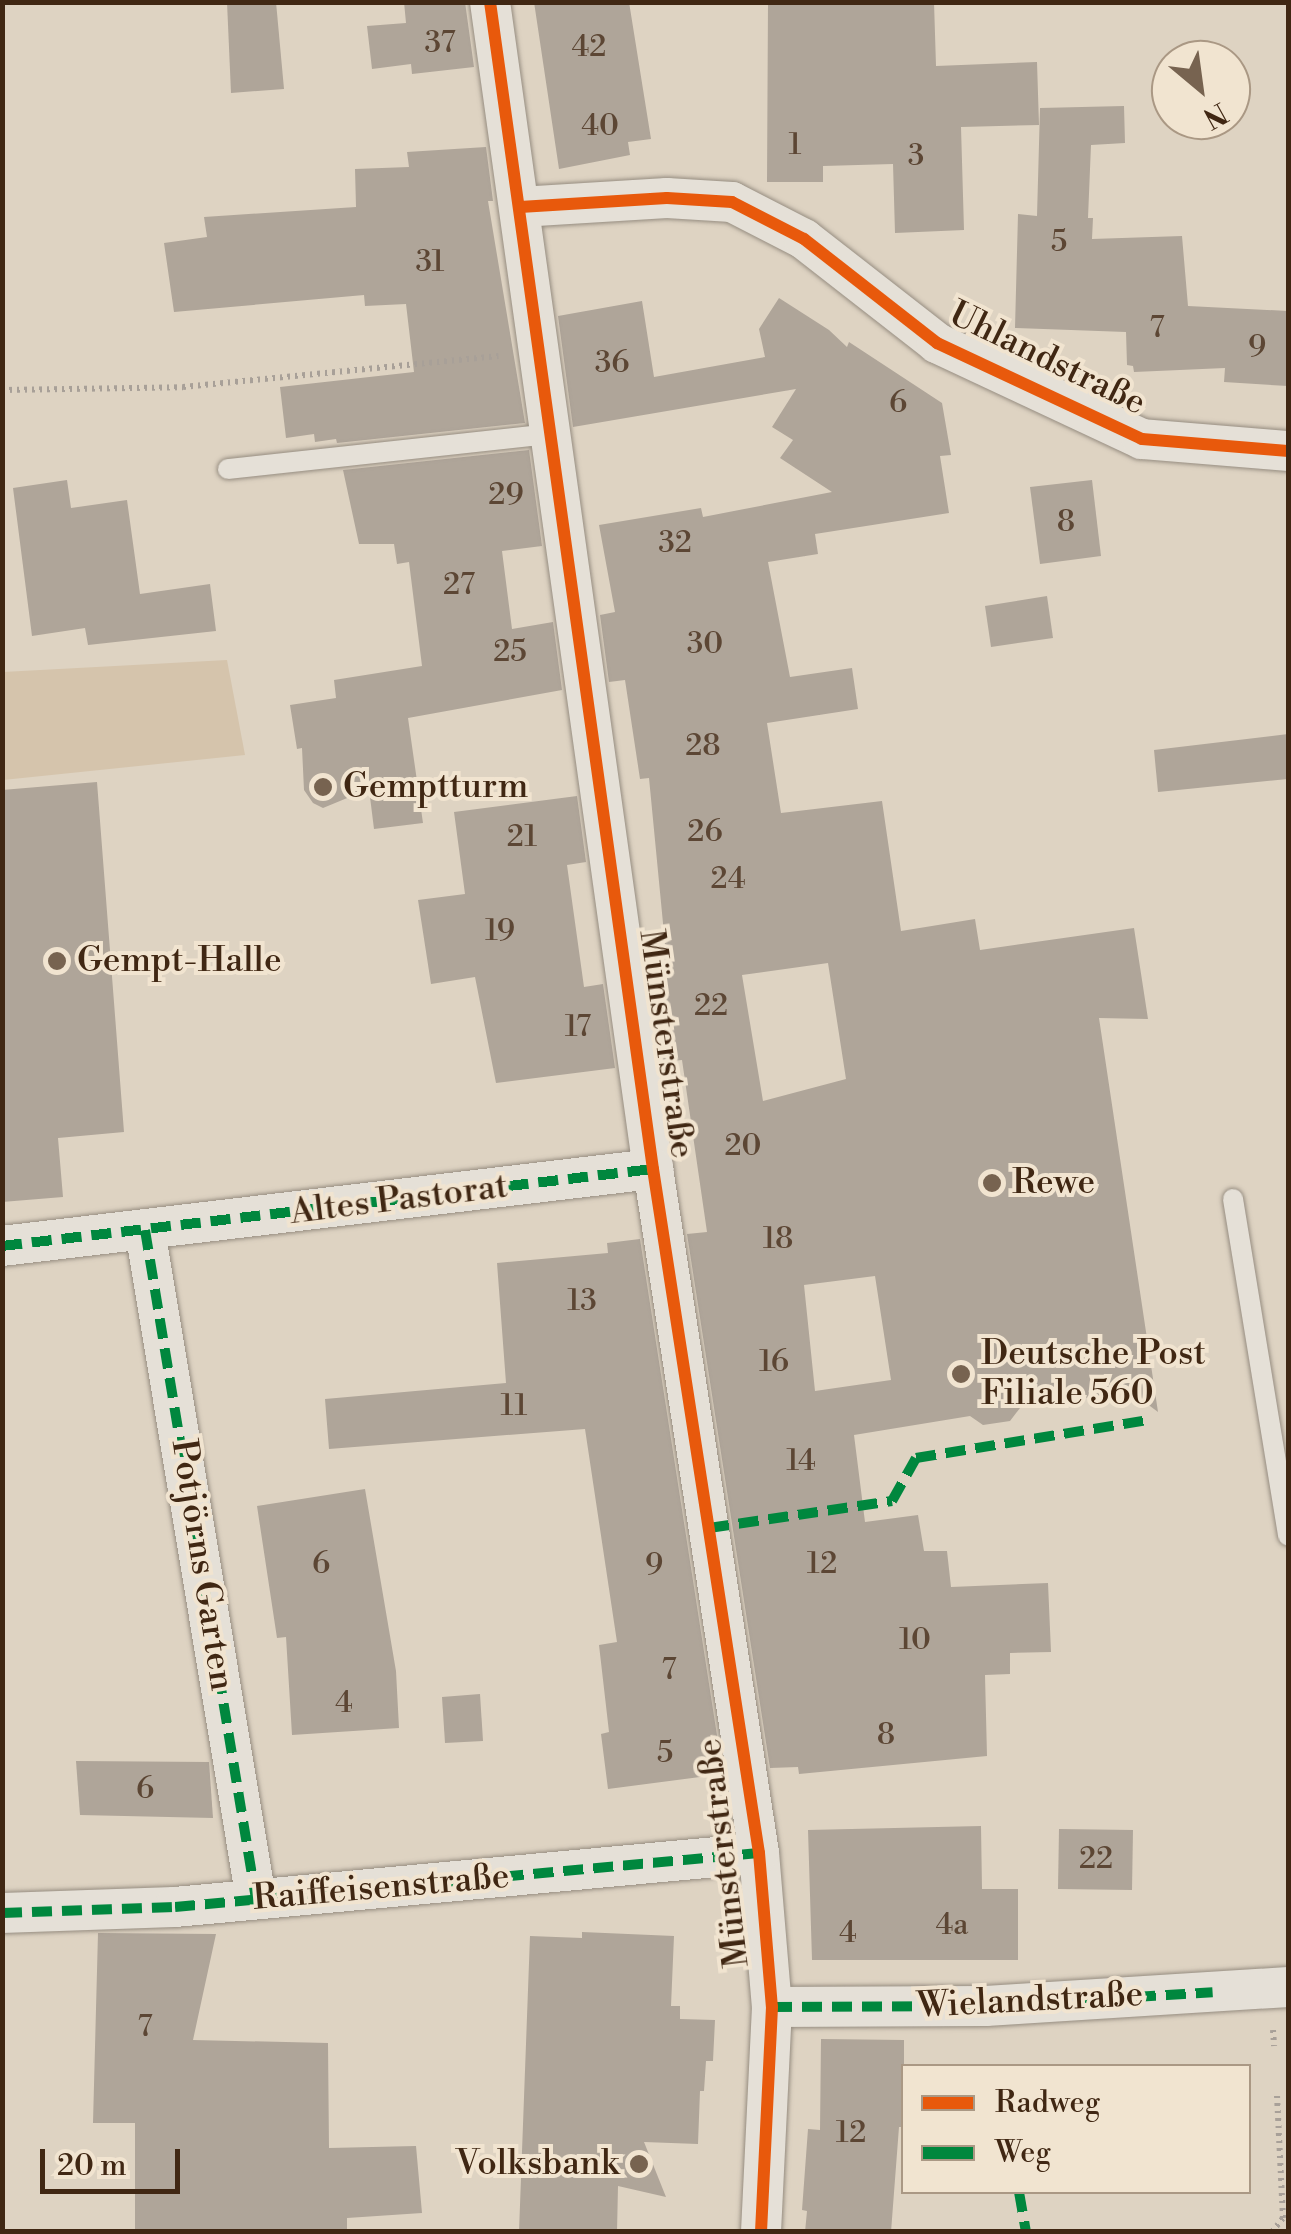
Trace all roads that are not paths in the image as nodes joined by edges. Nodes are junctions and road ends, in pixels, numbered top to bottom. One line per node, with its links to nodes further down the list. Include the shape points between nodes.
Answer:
1 (490, 2): 2 (street, Münsterstraße)
2 (520, 206): 3 (street, Münsterstraße); 4 (street, Uhlandstraße, via 666,198 732,202 804,238 937,343 1142,439)
3 (550, 434): 5 (lane); 6 (street, Münsterstraße)
4 (1288, 451)
5 (228, 469)
6 (653, 1169): 8 (street, Altes Pastorat); 11 (street, Münsterstraße)
7 (1233, 1199): 10 (lane)
8 (145, 1230): 9 (street, Altes Pastorat); 12 (street, Potjörns Garten)
9 (2, 1246)
10 (1288, 1536)
11 (758, 1854): 12 (street, Raiffeisenstraße); 15 (street, Münsterstraße)
12 (256, 1899): 13 (street, Raiffeisenstraße)
13 (2, 1913)
14 (1288, 1987): 15 (street, Wielandstraße, via 986,2006)
15 (772, 2008): 16 (street, Münsterstraße)
16 (761, 2232)

